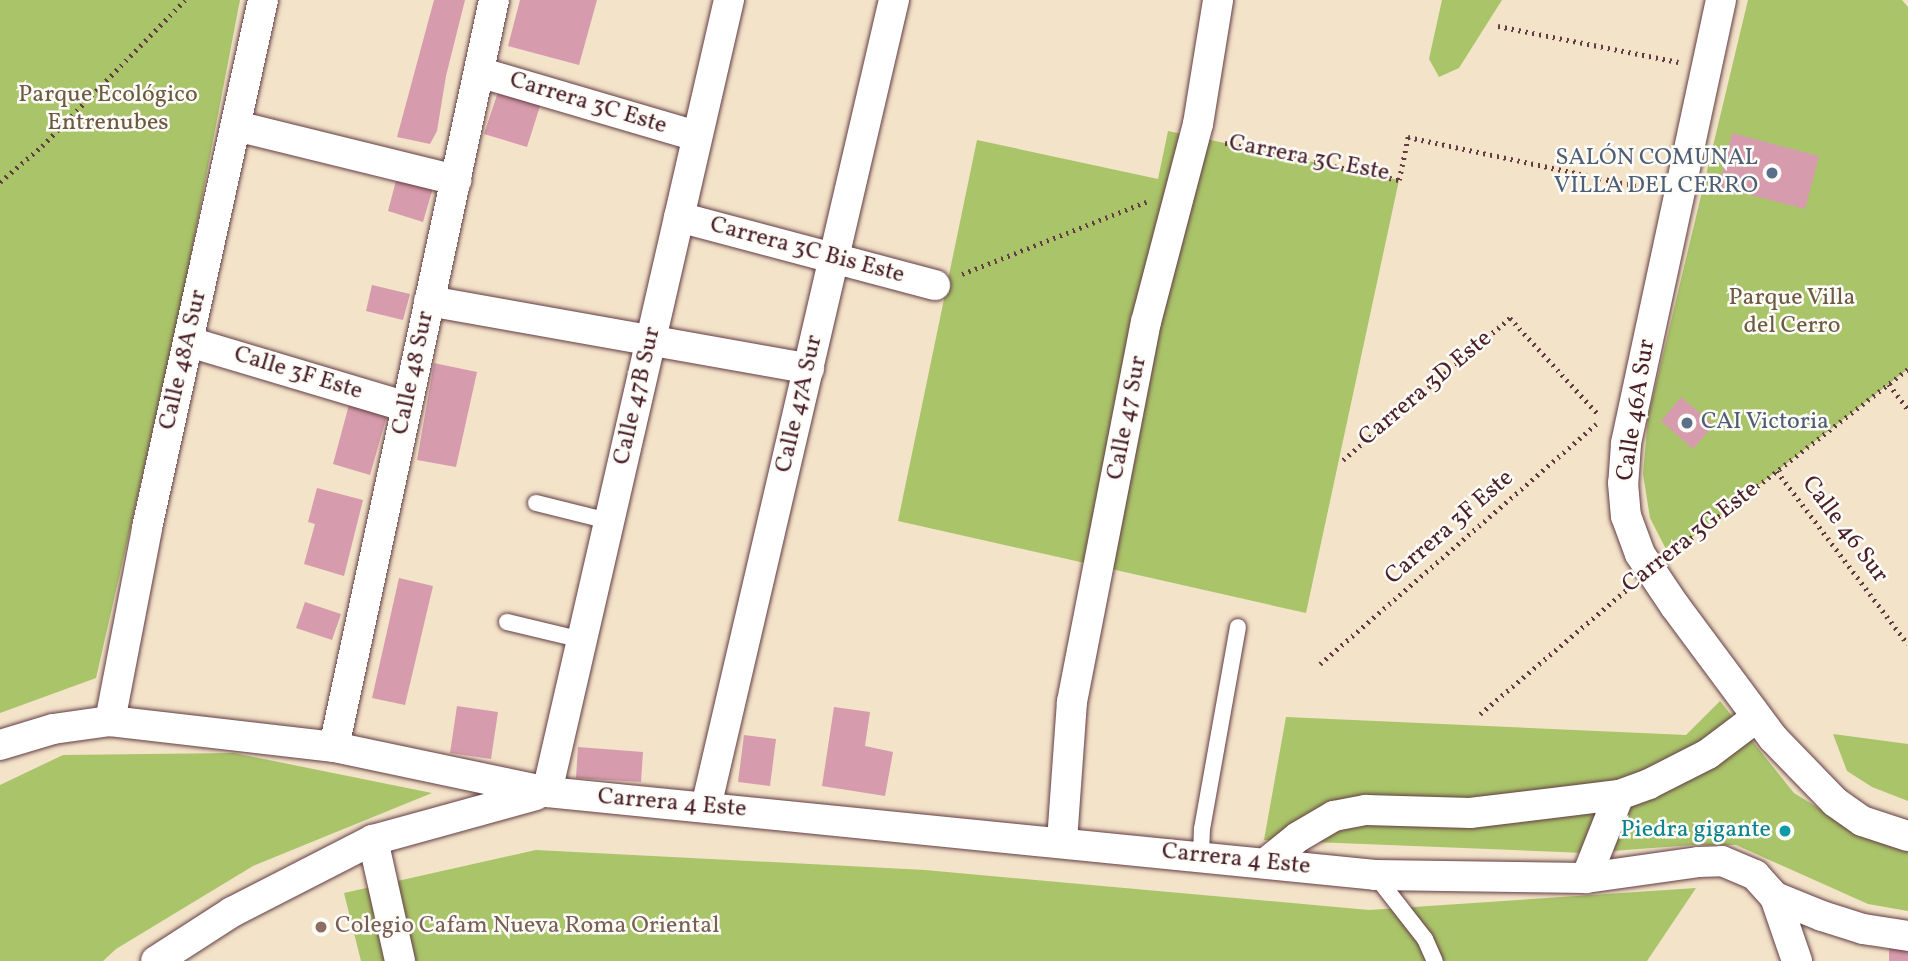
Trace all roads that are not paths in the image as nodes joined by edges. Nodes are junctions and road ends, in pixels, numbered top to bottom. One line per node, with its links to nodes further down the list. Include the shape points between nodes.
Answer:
1 (263, 0): 8 (street, Calle 48A Sur)
2 (494, 0): 7 (street, Calle 48 Sur)
3 (729, 0): 9 (street, Calle 47B Sur)
4 (894, 0): 12 (street, Calle 47A Sur)
5 (1218, 0): 33 (street, Calle 47 Sur, via 1195,136 1146,322 1072,702)
6 (1721, 0): 24 (street, Calle 46A Sur, via 1626,444 1623,483 1626,516 1640,554)
7 (479, 72): 9 (street, Carrera 3C Este); 10 (street, Calle 48 Sur)
8 (236, 126): 10 (street); 16 (street, Calle 48A Sur)
9 (697, 136): 11 (street, Calle 47B Sur)
10 (456, 180): 14 (street, Calle 48 Sur)
11 (679, 217): 12 (street, Carrera 3C Bis Este); 15 (street, Calle 47B Sur)
12 (834, 256): 13 (street, Carrera 3C Bis Este); 17 (street, Calle 47A Sur)
13 (935, 285)
14 (429, 302): 15 (street); 18 (street, Calle 48 Sur)
15 (651, 341): 17 (street); 20 (street, Calle 47B Sur)
16 (189, 342): 18 (street, Calle 3F Este); 25 (street, Calle 48A Sur, via 146,528)
17 (809, 369): 30 (street, Calle 47A Sur)
18 (407, 407): 27 (street, Calle 48 Sur)
19 (536, 503): 20 (lane)
20 (609, 521): 23 (street, Calle 47B Sur)
21 (507, 622): 23 (lane)
22 (1238, 627): 34 (lane)
23 (582, 640): 28 (street, Calle 47B Sur)
24 (1757, 717): 29 (street, via 1708,754); 31 (street, Calle 46A Sur, via 1835,802 1862,821)
25 (110, 721): 26 (street, via 53,729); 27 (street, Carrera 4 Este)
26 (0, 746)
27 (334, 747): 28 (street, Carrera 4 Este)
28 (547, 792): 30 (street, Carrera 4 Este); 32 (street, Carrera 4 Este)
29 (1619, 795): 35 (street, via 1470,813 1366,810 1334,816 1298,836); 37 (street)
30 (706, 807): 33 (street, Carrera 4 Este)
31 (1908, 836)
32 (373, 840): 40 (street, Carrera 4 Este, via 232,912); 41 (street)
33 (1062, 841): 34 (street, Carrera 4 Este)
34 (1201, 856): 35 (street, Carrera 4 Este)
35 (1266, 863): 36 (street, Carrera 4 Este)
36 (1375, 875): 37 (street, Carrera 4 Este); 42 (lane, via 1425,939)
37 (1586, 878): 38 (street, Carrera 4 Este, via 1722,861 1755,875)
38 (1775, 897): 39 (street, Carrera 4 Este, via 1863,929); 43 (street)
39 (1908, 936)
40 (156, 961)
41 (400, 961)
42 (1435, 961)
43 (1797, 961)

